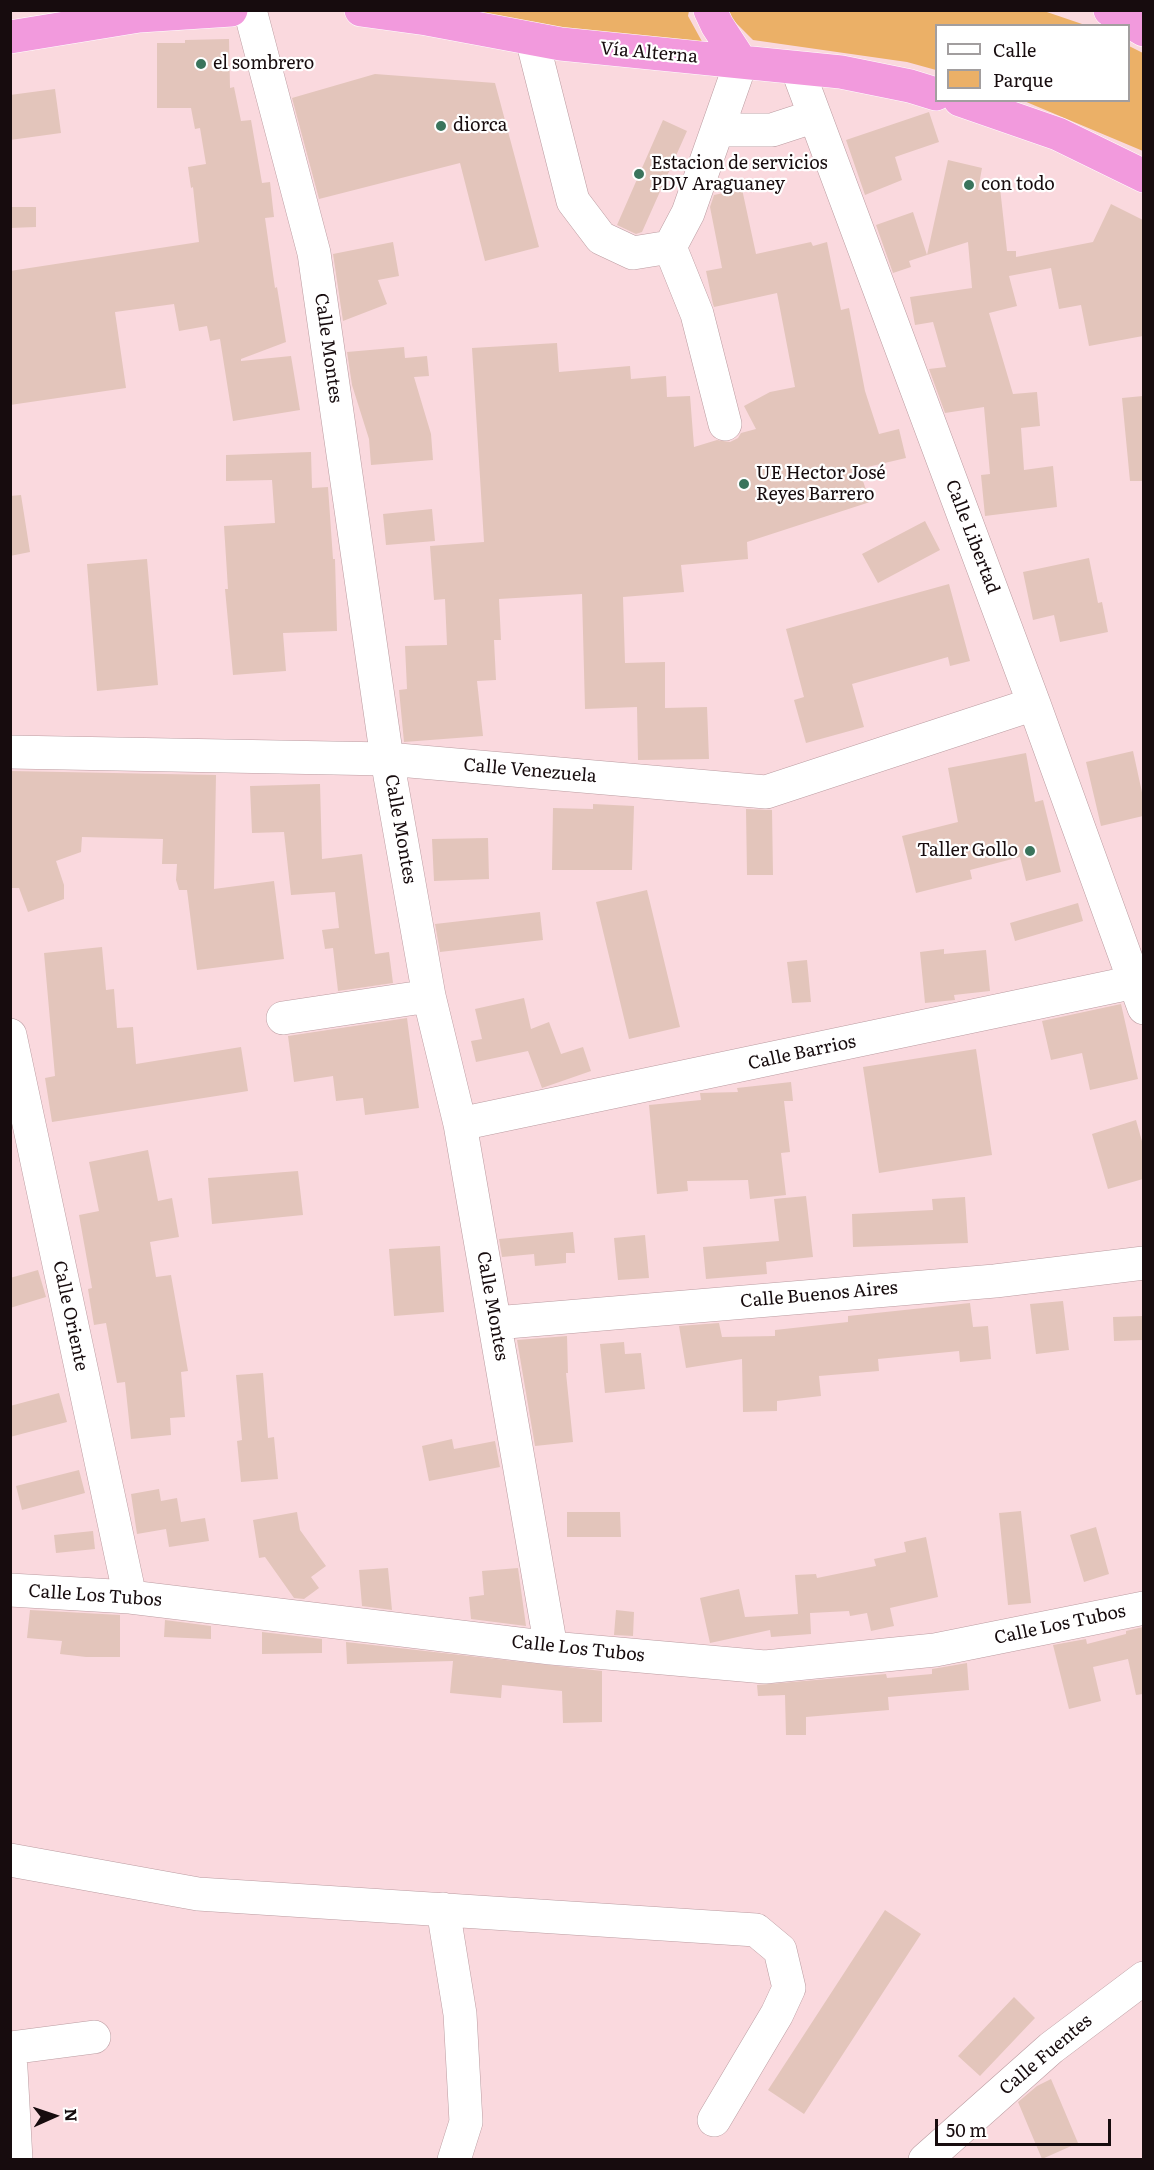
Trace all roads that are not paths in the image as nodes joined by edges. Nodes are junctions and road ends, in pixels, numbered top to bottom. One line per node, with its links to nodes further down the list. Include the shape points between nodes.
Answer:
1 (231, 10): 5 (highway, via 138,16)
2 (250, 10): 18 (street, Calle Montes, via 314,253)
3 (361, 10): 6 (highway, Vía Alterna)
4 (710, 10): 7 (highway)
5 (10, 37)
6 (532, 39): 7 (highway, Vía Alterna); 14 (street, via 573,201 601,238 633,253)
7 (741, 62): 8 (highway, Vía Alterna); 12 (street)
8 (797, 68): 9 (highway, Vía Alterna, via 841,72); 11 (street, Calle Libertad)
9 (935, 94)
10 (966, 102): 13 (highway, via 1058,134)
11 (815, 116): 12 (street, via 772,130); 16 (street, Calle Libertad)
12 (717, 130): 14 (street, via 688,213)
13 (1143, 176)
14 (670, 247): 15 (street, via 697,314)
15 (725, 424)
16 (1034, 704): 18 (street, Calle Venezuela, via 766,792); 19 (street, Calle Libertad)
17 (10, 752): 18 (street, Calle Venezuela)
18 (387, 759): 20 (street, Calle Montes)
19 (1141, 990): 23 (street, Calle Barrios)
20 (429, 996): 21 (street); 23 (street, Calle Montes)
21 (283, 1018)
22 (10, 1035): 27 (street, Calle Oriente)
23 (460, 1124): 25 (street, Calle Montes)
24 (1143, 1263): 25 (street, Calle Buenos Aires, via 995,1281)
25 (495, 1323): 29 (street, Calle Montes)
26 (10, 1590): 27 (street, Calle Los Tubos)
27 (130, 1597): 29 (street, Calle Los Tubos)
28 (1143, 1608): 29 (street, Calle Los Tubos, via 935,1650 765,1667)
29 (551, 1648)
30 (10, 1860): 31 (street, via 198,1894)
31 (443, 1909): 35 (street, via 756,1930 780,1950 789,1988); 37 (street, via 460,2013 466,2122)
32 (1143, 1978): 38 (street, Calle Fuentes, via 1051,2048)
33 (94, 2037): 34 (street)
34 (10, 2049): 36 (street)
35 (714, 2120)
36 (16, 2160)
37 (454, 2160)
38 (925, 2160)

